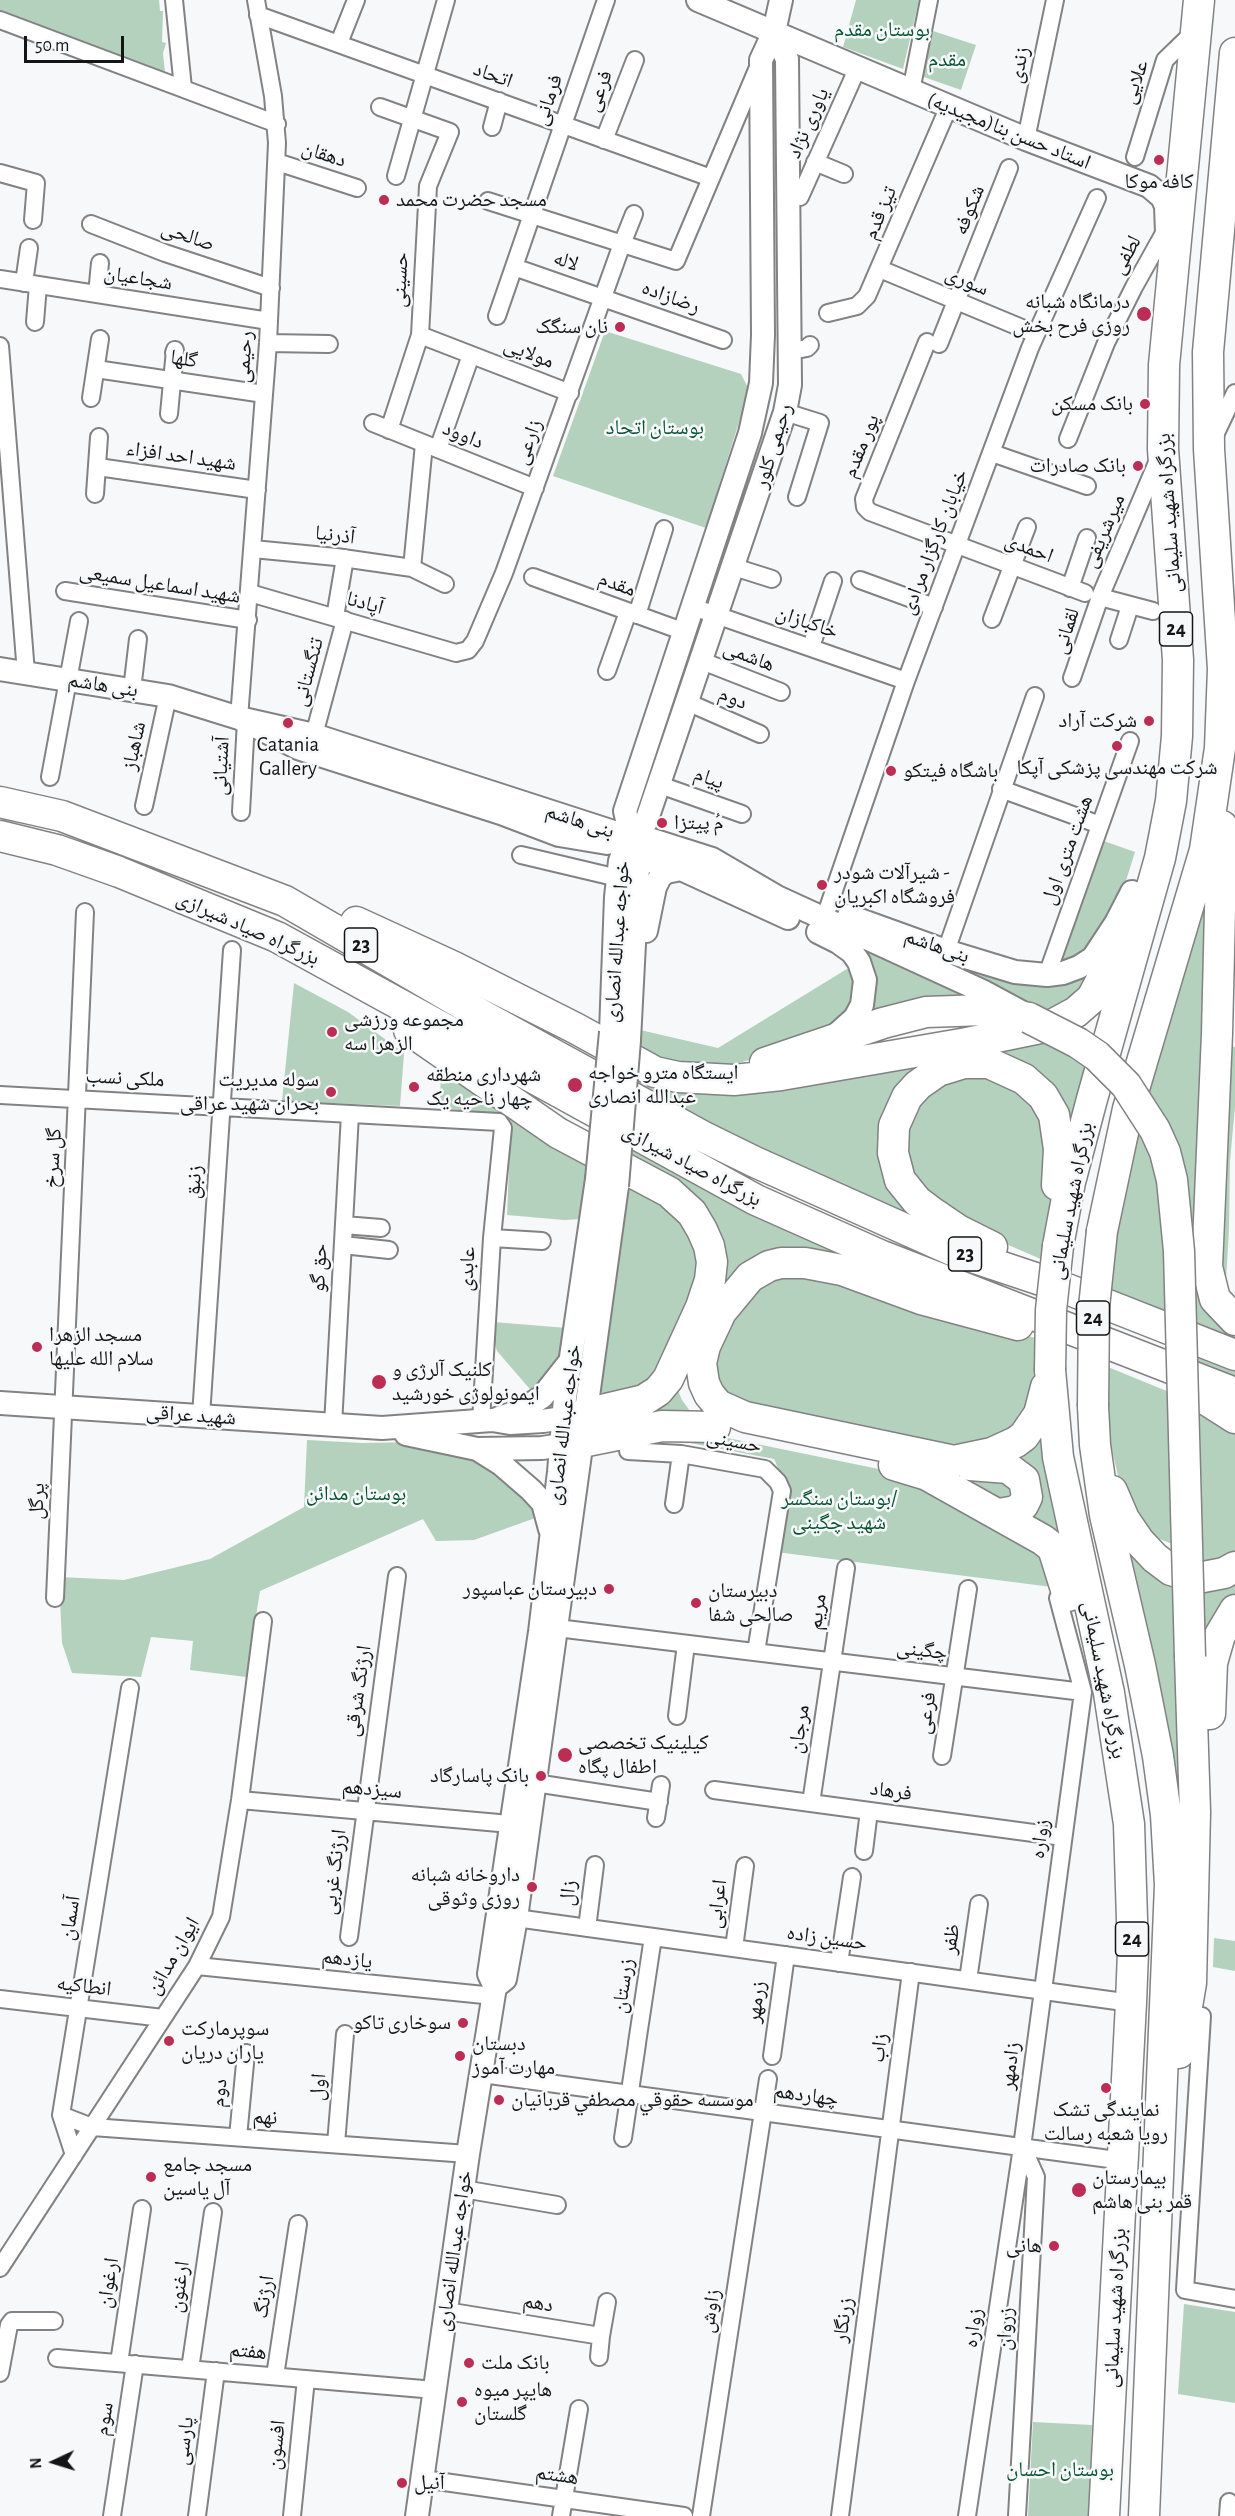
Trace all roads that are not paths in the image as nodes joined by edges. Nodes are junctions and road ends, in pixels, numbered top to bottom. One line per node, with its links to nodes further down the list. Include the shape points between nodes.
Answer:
1 (174, 0): 20 (street)
2 (356, 0): 14 (street)
3 (446, 0): 19 (street)
4 (606, 0): 27 (street, فرمانی)
5 (698, 0): 13 (main road, استاد حسن بنا(مجیدیه))
6 (781, 0): 13 (main road)
7 (929, 0): 21 (street)
8 (1055, 0): 29 (street, زندی)
9 (1198, 0): 12 (highway, بزرگراه شهید سلیمانی / 24)
10 (257, 7): 14 (street, اتحاد); 26 (street, رحیمی)
11 (0, 20): 20 (street)
12 (1195, 31): 31 (street, علایی, via 1165,60); 76 (highway, بزرگراه شهید سلیمانی / 24)
13 (774, 32): 17 (main road); 18 (main road, استاد حسن بنا(مجیدیه)); 72 (main road, رحیمی کلور, via 787,59)
14 (339, 43): 19 (street, اتحاد)
15 (1235, 53): 46 (highway, 24)
16 (635, 60): 30 (street, فرعی)
17 (761, 60): 38 (street); 74 (main road)
18 (858, 67): 21 (main road, استاد حسن بنا(مجیدیه)); 33 (street, یاوری نژاد)
19 (426, 75): 22 (street, اتحاد); 25 (street)
20 (183, 88): 26 (street)
21 (911, 91): 23 (main road, استاد حسن بنا(مجیدیه))
22 (499, 101): 27 (street, اتحاد); 28 (street)
23 (949, 106): 29 (main road, استاد حسن بنا(مجیدیه)); 53 (street, تیز قدم)
24 (380, 107): 25 (street)
25 (413, 119): 37 (street); 65 (street, حسینی, via 450,132 428,186)
26 (277, 124): 32 (street, رحیمی)
27 (563, 125): 30 (street, اتحاد); 44 (street, فرمانی)
28 (492, 127)
29 (1026, 139): 48 (main road, استاد حسن بنا(مجیدیه), via 1149,186 1164,200)
30 (604, 140): 38 (street, اتحاد)
31 (1135, 157)
32 (277, 162): 39 (street, دهقان); 56 (street, رحیمی)
33 (815, 162): 36 (street); 40 (street, یاوری نژاد)
34 (1009, 168): 59 (street, شکوفه)
35 (0, 173): 45 (street, via 36,183)
36 (844, 174)
37 (396, 176)
38 (711, 178): 49 (street, via 676,261)
39 (357, 188)
40 (800, 197)
41 (1097, 198): 64 (street, خیابان کارگزار مرادی)
42 (488, 201): 44 (street)
43 (634, 214): 49 (street, زارعی)
44 (532, 215): 49 (street); 52 (street, فرمانی)
45 (33, 220)
46 (1227, 222): 90 (highway, 24, via 1208,352)
47 (91, 225): 56 (street, صالحی)
48 (1168, 226): 76 (main road, استاد حسن بنا(مجیدیه)); 87 (street, لطفی, via 1107,343)
49 (621, 244): 58 (street, زارعی)
50 (29, 248): 55 (street)
51 (100, 263): 57 (street)
52 (514, 267): 58 (street, لاله); 61 (street, فرمانی)
53 (880, 269): 59 (street, سوری); 60 (street, تیز قدم, via 867,296 857,306)
54 (0, 279): 55 (street, شجاعیان)
55 (31, 284): 57 (street, شجاعیان); 63 (street)
56 (271, 288): 62 (street, رحیمی)
57 (97, 294): 62 (street, شجاعیان)
58 (603, 297): 67 (street, رضازاده); 79 (street, زارعی)
59 (957, 301): 64 (street, سوری); 69 (street, شکوفه)
60 (828, 313)
61 (496, 316)
62 (270, 321): 68 (street, رحیمی)
63 (35, 322)
64 (1036, 334): 91 (street, خیابان کارگزار مرادی)
65 (420, 335): 75 (street, مولایی); 85 (street, حسینی)
66 (100, 339): 77 (street)
67 (723, 340)
68 (268, 343): 70 (street); 81 (street, رحیمی)
69 (933, 343): 101 (street, پور مقدم, via 864,499 870,513)
70 (329, 344)
71 (0, 346): 104 (street)
72 (800, 348): 74 (main road); 83 (main road, رحیمی کلور)
73 (174, 353): 78 (street, via 175,350)
74 (762, 353): 117 (main road, via 750,433)
75 (471, 355): 79 (street, مولایی); 88 (street, مولایی)
76 (1164, 365): 89 (highway, بزرگراه شهید سلیمانی / 24)
77 (96, 369): 78 (street, گلها); 82 (street)
78 (173, 380): 81 (street, گلها); 84 (street)
79 (570, 393): 94 (street, زارعی)
80 (1235, 393): 90 (street)
81 (264, 394): 95 (street, رحیمی)
82 (91, 398)
83 (785, 412): 97 (street, via 820,423); 107 (main road, رحیمی کلور)
84 (169, 414)
85 (381, 426): 88 (street, داوود)
86 (99, 437): 92 (street)
87 (1068, 439)
88 (431, 446): 94 (street, داوود); 108 (street)
89 (1163, 449): 116 (street, میرشریفی); 147 (highway, بزرگراه شهید سلیمانی / 24, via 1176,617)
90 (1209, 449): 149 (highway, 24, via 1223,659)
91 (992, 453): 93 (street); 101 (street, خیابان کارگزار مرادی)
92 (98, 467): 95 (street, شهید احد افزاء); 96 (street)
93 (1087, 486)
94 (535, 488): 131 (street, زارعی, via 504,573)
95 (257, 490): 102 (street, رحیمی)
96 (95, 494)
97 (797, 498)
98 (1027, 527): 106 (street)
99 (664, 529): 121 (street)
100 (1087, 537): 116 (street)
101 (957, 545): 106 (street, احمدی); 119 (street, خیابان کارگزار مرادی)
102 (253, 549): 105 (street, آذرنیا); 115 (street, رحیمی)
103 (0, 552): 104 (street)
104 (17, 557): 135 (street)
105 (345, 558): 108 (street, آذرنیا); 123 (street, تنگستانی)
106 (1011, 566): 116 (street, احمدی); 124 (street)
107 (734, 567): 110 (street); 122 (main road, رحیمی کلور)
108 (412, 568): 113 (street, آذرنیا)
109 (533, 577): 121 (street, مقدم)
110 (772, 579)
111 (860, 580): 119 (street)
112 (833, 581): 130 (street)
113 (445, 584)
114 (65, 591): 125 (street, شهید اسماعیل سمیعی)
115 (250, 593): 123 (street, آپادنا); 125 (street, رحیمی)
116 (1085, 593): 118 (street, احمدی); 136 (street, لقمانی, via 1076,672)
117 (693, 606): 122 (street, خاکبازان); 127 (main road)
118 (1130, 606): 120 (street, احمدی); 129 (street)
119 (934, 607): 138 (street, خیابان کارگزار مرادی)
120 (1153, 612)
121 (632, 614): 127 (street, مقدم); 134 (street)
122 (716, 615): 130 (street, خاکبازان); 132 (main road, رحیمی کلور)
123 (340, 619): 131 (street, آپادنا, via 456,653); 146 (street, تنگستانی)
124 (992, 619)
125 (248, 620): 144 (street, رحیمی)
126 (79, 621): 137 (street)
127 (685, 632): 159 (main road, via 625,811)
128 (138, 639): 139 (street)
129 (1119, 640)
130 (811, 647): 138 (street, خاکبازان)
131 (468, 650)
132 (702, 661): 140 (street, هاشمی); 143 (main road, رحیمی کلور)
133 (0, 669): 135 (main road, بنی هاشم)
134 (607, 671)
135 (26, 673): 137 (main road, بنی هاشم)
136 (1072, 678)
137 (68, 680): 139 (main road, بنی هاشم); 150 (street)
138 (906, 681): 166 (street, خیابان کارگزار مرادی)
139 (132, 690): 141 (main road, بنی هاشم)
140 (781, 692)
141 (168, 696): 144 (main road, بنی هاشم); 154 (street, شاهباز)
142 (1035, 696): 152 (street)
143 (687, 702): 145 (street, دوم); 151 (main road, رحیمی کلور)
144 (243, 720): 146 (main road, بنی هاشم); 155 (street, آشتیانی); 159 (main road, بنی هاشم, via 298,748 559,835 607,843)
145 (760, 734)
146 (314, 735): 159 (main road, بنی هاشم)
147 (1177, 736): 164 (highway); 189 (highway, بزرگراه شهید سلیمانی / 24, via 1160,858 1092,1099)
148 (1130, 741): 157 (street, هشت متری اول)
149 (1220, 748): 175 (highway); 209 (highway, بزرگراه شهید سلیمانی / 24, bridge, via 1205,850 1128,1109 1102,1231 1094,1307)
150 (50, 777)
151 (660, 784): 156 (street, پیام); 159 (main road, رحیمی کلور, via 646,822)
152 (1001, 789): 157 (street); 170 (street)
153 (0, 802): 165 (highway, بزرگراه صیاد شیرازی / 23, via 62,816)
154 (144, 806)
155 (241, 812)
156 (742, 814)
157 (1100, 825): 171 (street, هشت متری اول)
158 (0, 836): 168 (highway, بزرگراه صیاد شیرازی / 23, via 108,868)
159 (629, 837): 161 (main road, via 652,840); 162 (main road, via 650,861); 163 (main road, خواجه عبدالله انصاری); 172 (main road, خواجه عبدالله انصاری, via 638,867)
160 (521, 855): 163 (street)
161 (712, 860): 166 (main road, بنی‌هاشم); 173 (main road, via 777,897 982,991)
162 (681, 869): 172 (main road, via 666,872 655,887); 176 (main road, via 852,952 865,980 862,1005 855,1018)
163 (618, 878): 174 (main road, خواجه عبدالله انصاری)
164 (1132, 892): 171 (main road, بنی‌هاشم, via 1093,958 1079,968); 177 (highway, via 1111,960 1096,992 1076,1012 1050,1026 763,1078)
165 (285, 901): 177 (highway, via 340,915 376,931 565,1023 655,1072); 191 (highway, بزرگراه صیاد شیرازی / 23, via 702,1136 954,1251)
166 (828, 908): 170 (main road, بنی‌هاشم)
167 (85, 912): 179 (street, گل سرخ)
168 (277, 937): 193 (highway, بزرگراه صیاد شیرازی / 23, via 756,1200 882,1256); 194 (highway, via 558,1133 680,1200 702,1230 712,1262 701,1307)
169 (232, 950): 180 (street, زنبق)
170 (946, 951): 171 (main road, بنی‌هاشم, via 1015,972)
171 (1047, 975)
172 (632, 994): 174 (main road, خواجه عبدالله انصاری)
173 (1029, 1018): 176 (highway, via 985,1010 926,1012); 253 (highway, bridge, via 1078,1043 1126,1085 1155,1130 1172,1180 1179,1251 1195,1812)
174 (620, 1036): 183 (main road, خواجه عبدالله انصاری, bridge)
175 (1226, 1036): 192 (highway, via 1207,1267 1215,1299)
176 (830, 1041): 177 (highway)
177 (714, 1078)
178 (0, 1095): 179 (street, ملکی نسب)
179 (79, 1099): 180 (street, ملکی نسب); 201 (street, گل سرخ)
180 (221, 1106): 181 (street, ملکی نسب); 202 (street, زنبق)
181 (350, 1114): 182 (street, ملکی نسب); 184 (street, حق گو)
182 (500, 1122): 186 (street, عابدی, via 503,1128)
183 (607, 1182): 196 (main road, خواجه عبدالله انصاری); 208 (main road, خواجه عبدالله انصاری)
184 (344, 1225): 185 (street); 188 (street, حق گو)
185 (381, 1228)
186 (492, 1238): 187 (street); 204 (street, عابدی)
187 (542, 1241)
188 (343, 1245): 190 (street); 205 (street, حق گو)
189 (1058, 1246): 191 (highway, via 1058,1138 1054,1115 1043,1096 1013,1072 989,1063 948,1066 928,1076 907,1097 894,1126 892,1154 900,1180 917,1201 944,1222 1036,1268); 198 (highway, بزرگراه شهید سلیمانی / 24, bridge)
190 (389, 1250)
191 (1062, 1287): 195 (highway, بزرگراه صیاد شیرازی / 23)
192 (1235, 1320)
193 (1081, 1334): 197 (highway, بزرگراه صیاد شیرازی / 23); 213 (highway, via 1005,1323 921,1299 842,1270 805,1263 781,1263 760,1270 741,1286 721,1312 708,1335 701,1363 706,1389 718,1405 745,1418)
194 (683, 1346): 206 (highway, via 681,1374 688,1398); 208 (highway, via 658,1392)
195 (1235, 1355)
196 (571, 1361): 204 (main road, via 542,1397 520,1411); 208 (main road, خواجه عبدالله انصاری)
197 (1152, 1362): 199 (highway, بزرگراه صیاد شیرازی / 23); 203 (highway)
198 (1050, 1370): 213 (highway, via 1039,1414 1024,1436 992,1453); 233 (highway, بزرگراه شهید سلیمانی / 24, via 1058,1457)
199 (1235, 1393)
200 (0, 1403): 201 (main road, شهید عراقی)
201 (64, 1406): 202 (main road, شهید عراقی); 221 (street, پرگل)
202 (201, 1416): 205 (main road, شهید عراقی)
203 (1235, 1418)
204 (487, 1420): 207 (main road, شهید عراقی); 208 (main road, شهید عراقی)
205 (333, 1425): 207 (main road, شهید عراقی)
206 (715, 1427): 208 (highway); 215 (highway, via 914,1470)
207 (382, 1428): 210 (main road, شهید عراقی)
208 (572, 1430): 210 (main road, شهید عراقی, via 542,1449); 216 (main road, خواجه عبدالله انصاری); 225 (main road, خواجه عبدالله انصاری)
209 (1095, 1445): 217 (highway, via 1124,1519 1155,1558 1198,1578); 284 (highway, بزرگراه شهید سلیمانی / 24, via 1105,1515 1152,1719 1166,1815 1170,1884)
210 (477, 1449): 216 (main road, via 501,1464 543,1503)
211 (628, 1451): 212 (street)
212 (681, 1454): 214 (street, حسینی); 227 (street, حسینی, via 765,1469 773,1474 782,1491)
213 (954, 1461): 215 (highway, via 1008,1468 1019,1475 1027,1487 1023,1505 1016,1511)
214 (674, 1504)
215 (999, 1514): 233 (highway, via 1053,1548)
216 (552, 1533): 261 (main road, خواجه عبدالله انصاری, via 489,1974)
217 (1235, 1567)
218 (846, 1568): 228 (street, مریم)
219 (397, 1576): 241 (street, ارژنگ شرقی)
220 (968, 1589): 229 (street, فرعی)
221 (55, 1598)
222 (1058, 1598): 231 (street)
223 (1235, 1610): 253 (highway, via 1220,1635 1212,1663 1209,1815)
224 (264, 1621): 238 (street, ایوان مدائن)
225 (556, 1628): 226 (street, چگینی); 235 (main road, خواجه عبدالله انصاری)
226 (686, 1644): 227 (street, چگینی); 232 (street)
227 (756, 1652): 228 (street, چگینی)
228 (832, 1662): 229 (street, چگینی); 239 (street, مرجان)
229 (954, 1677): 231 (street, چگینی); 234 (street, فرعی)
230 (130, 1688): 264 (street, آسمان)
231 (1083, 1692): 243 (street, زواره)
232 (677, 1716)
233 (1119, 1753): 263 (highway, بزرگراه شهید سلیمانی / 24, via 1129,1824)
234 (942, 1756)
235 (535, 1783): 236 (street, via 657,1810); 249 (main road, خواجه عبدالله انصاری)
236 (661, 1785)
237 (714, 1790): 239 (street, فرهاد)
238 (240, 1800): 241 (street, سیزدهم); 257 (street, ایوان مدائن, via 221,1917)
239 (811, 1803): 240 (street, فرهاد)
240 (869, 1811): 243 (street, فرهاد); 244 (street)
241 (364, 1812): 242 (street, سیزدهم); 251 (street, ارژنگ غربی)
242 (499, 1823)
243 (1063, 1838): 260 (street, زواره)
244 (864, 1851)
245 (595, 1865): 250 (street, زال)
246 (745, 1866): 254 (street, اعرابی)
247 (852, 1877): 256 (street)
248 (979, 1904): 259 (street, ظفر)
249 (516, 1918): 250 (street, حسین زاده); 261 (main road, خواجه عبدالله انصاری, via 505,1979)
250 (587, 1928): 252 (street, حسین زاده)
251 (349, 1937)
252 (653, 1937): 254 (street, حسین زاده); 272 (street, زرستان)
253 (1192, 1943): 284 (highway, via 1191,1983)
254 (734, 1948): 255 (street, حسین زاده)
255 (786, 1955): 256 (street, حسین زاده); 269 (street, زرمهر)
256 (839, 1962): 258 (street, حسین زاده)
257 (197, 1966): 261 (street, یازدهم); 266 (street, ایوان مدائن)
258 (911, 1972): 259 (street, حسین زاده); 276 (street, زاب)
259 (968, 1980): 260 (street, حسین زاده)
260 (1043, 1991): 263 (street, حسین زاده); 280 (street, زادمهر)
261 (494, 1992): 270 (main road, خواجه عبدالله انصاری)
262 (0, 1999): 264 (street, انطاکیه)
263 (1131, 2003): 283 (highway, بزرگراه شهید سلیمانی / 24)
264 (78, 2008): 266 (street, انطاکیه); 274 (street, آسمان)
265 (1202, 2016): 291 (street, via 1185,2290)
266 (163, 2018): 275 (street, ایوان مدائن)
267 (345, 2034): 279 (street, اول)
268 (246, 2053): 277 (street, دوم)
269 (771, 2056)
270 (482, 2074): 272 (street, چهاردهم); 281 (main road, خواجه عبدالله انصاری)
271 (768, 2079): 273 (street, زاوش)
272 (630, 2094): 273 (street, چهاردهم); 278 (street, زرستان)
273 (763, 2112): 276 (street, چهاردهم); 314 (street, زاوش)
274 (61, 2115): 275 (street, نهم); 282 (street, آسمان)
275 (92, 2127): 277 (street, نهم); 282 (street, ایوان مدائن)
276 (891, 2129): 280 (street, چهاردهم); 315 (street, زرنگار)
277 (238, 2137): 279 (street, نهم)
278 (623, 2138)
279 (336, 2144): 281 (street, نهم)
280 (1023, 2147): 283 (street, چهاردهم); 316 (street, زواره); 317 (street, زروان, via 1036,2177)
281 (468, 2154): 285 (main road, خواجه عبدالله انصاری)
282 (74, 2155): 290 (street, ایوان مدائن)
283 (1124, 2161): 318 (highway, بزرگراه شهید سلیمانی / 24)
284 (1159, 2162): 319 (highway, بزرگراه شهید سلیمانی / 24)
285 (463, 2189): 286 (street); 293 (main road, خواجه عبدالله انصاری)
286 (557, 2205)
287 (142, 2209): 298 (street, ارغوان)
288 (213, 2212): 299 (street, ارغنون)
289 (298, 2224): 302 (street, ارژنگ)
290 (0, 2268)
291 (1235, 2299)
292 (607, 2302): 295 (street)
293 (446, 2311): 295 (street, دهم); 304 (main road, خواجه عبدالله انصاری)
294 (54, 2322): 301 (street, via 12,2321)
295 (601, 2336): 296 (street)
296 (599, 2357)
297 (57, 2358): 298 (street, هفتم)
298 (127, 2364): 299 (street, هفتم); 308 (street, سوم)
299 (190, 2369): 300 (street, هفتم)
300 (216, 2371): 302 (street, هفتم); 309 (street, پارسی)
301 (0, 2373)
302 (275, 2376): 303 (street, هفتم)
303 (306, 2379): 304 (street, هفتم); 310 (street, افسون)
304 (435, 2390): 306 (main road, خواجه عبدالله انصاری)
305 (579, 2409): 307 (street)
306 (423, 2479): 307 (street, هشتم); 311 (main road, خواجه عبدالله انصاری)
307 (564, 2499): 312 (street); 313 (street, هشتم)
308 (112, 2516)
309 (197, 2516)
310 (292, 2516)
311 (417, 2516)
312 (561, 2516)
313 (684, 2516)
314 (701, 2516)
315 (840, 2516)
316 (967, 2516)
317 (1017, 2516)
318 (1104, 2516)
319 (1144, 2516)

